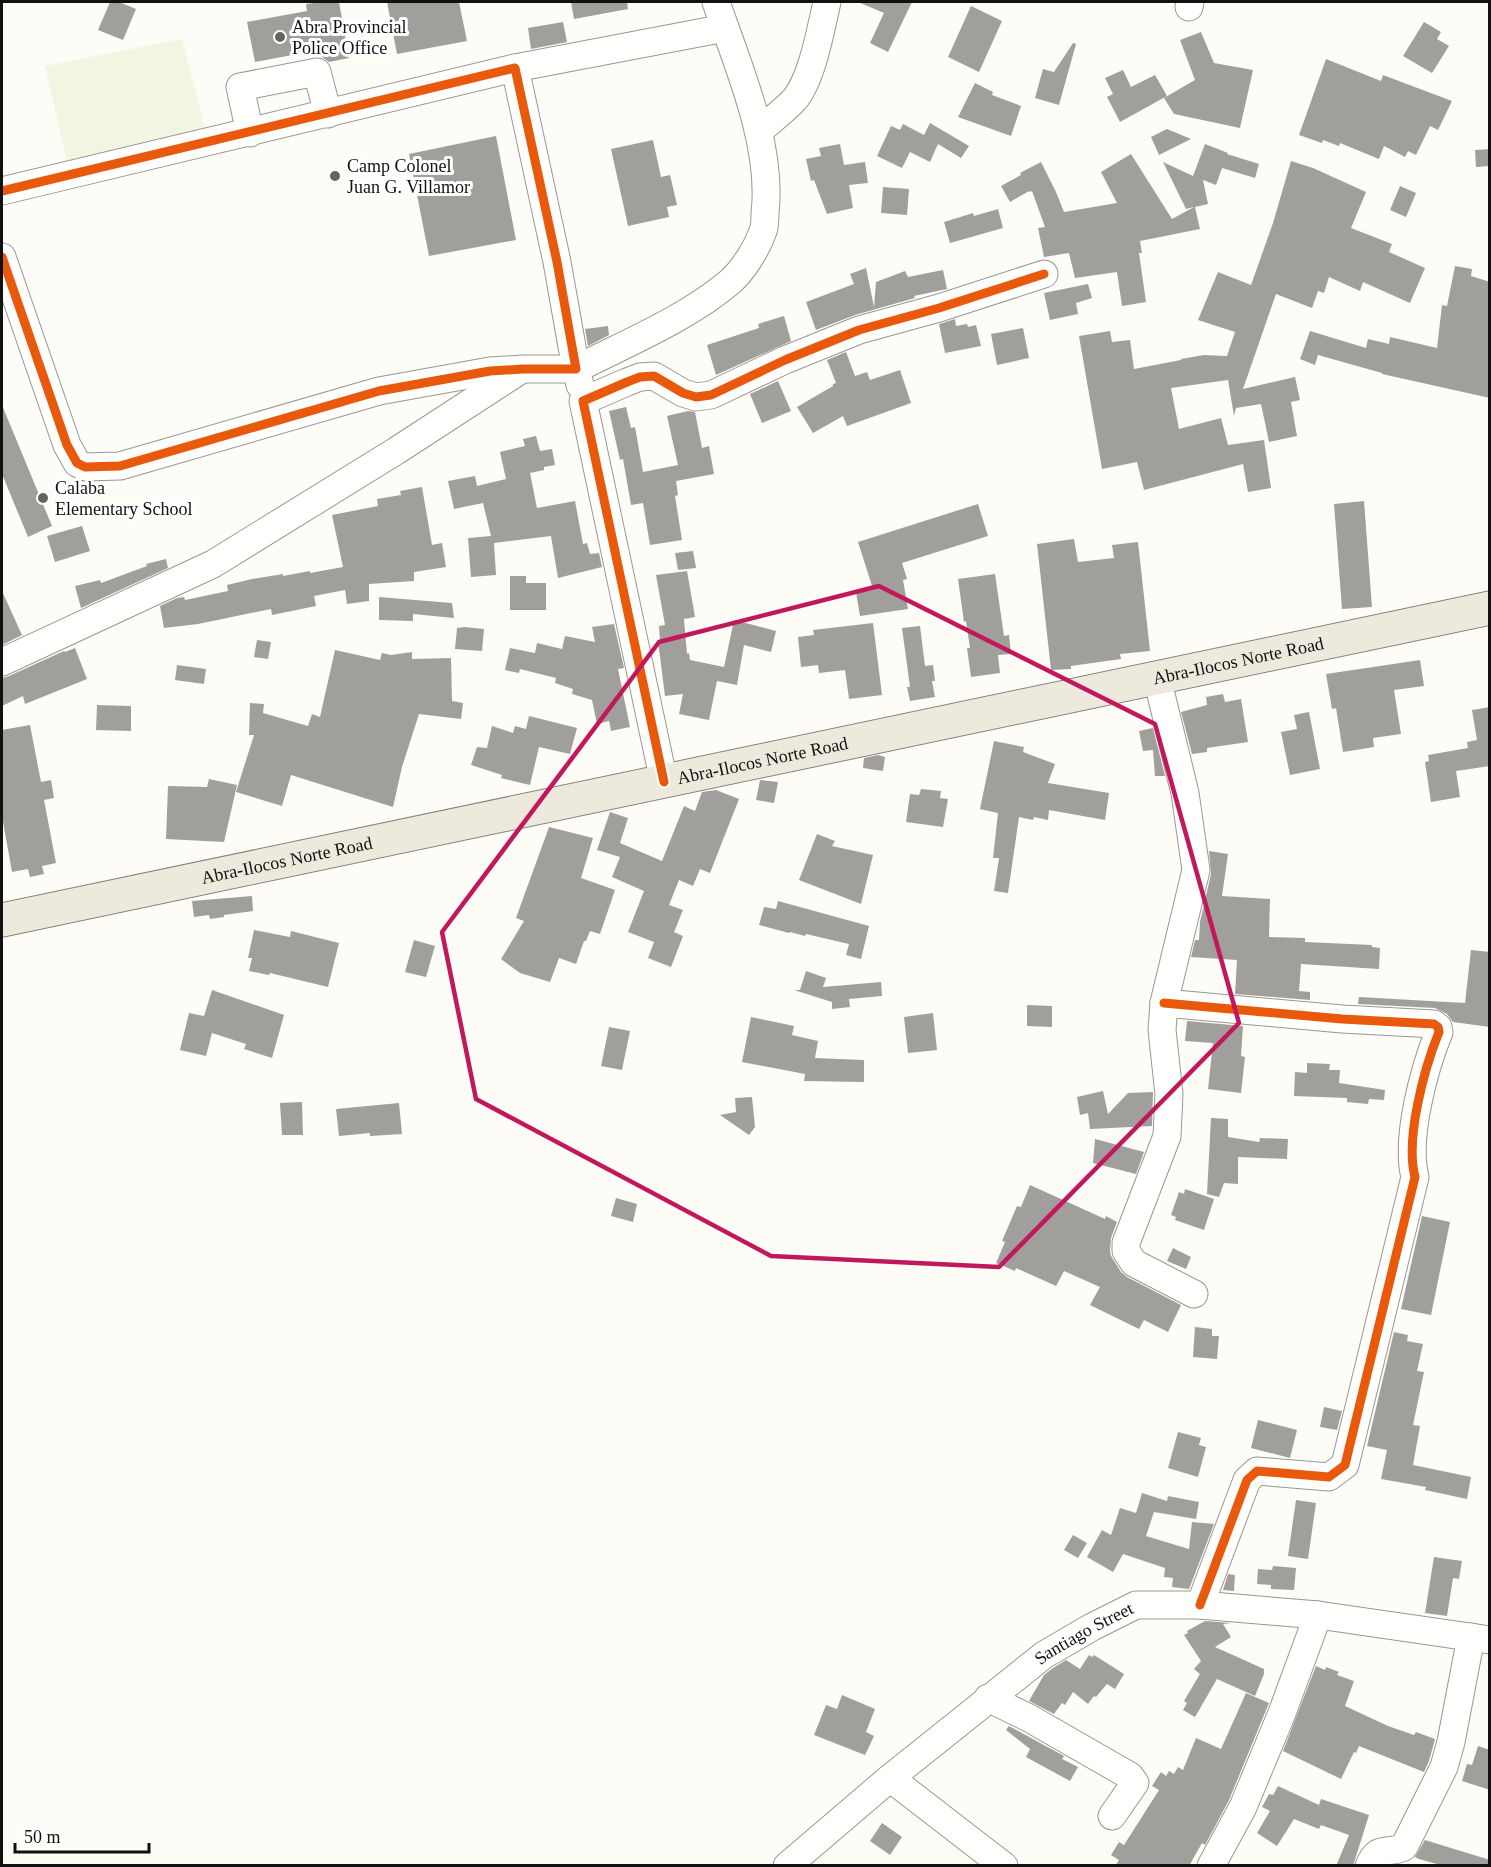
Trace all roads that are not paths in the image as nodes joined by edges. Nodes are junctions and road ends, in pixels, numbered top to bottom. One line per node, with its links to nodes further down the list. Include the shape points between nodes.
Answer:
1 (716, 2): 3 (street)
2 (827, 2): 6 (street, via 817,45 795,99)
3 (724, 28): 4 (street); 6 (street)
4 (516, 68): 5 (street); 12 (street)
5 (328, 114): 7 (street); 7 (street, via 317,72 240,87)
6 (759, 131): 12 (street, via 768,191 763,231 748,260 711,296)
7 (250, 133): 8 (street)
8 (2, 191)
9 (2, 257): 11 (street, via 67,445 77,463 86,467 120,466 379,391 490,371)
10 (1044, 274): 13 (street, via 860,330 711,395 696,397 683,393 654,376 640,377)
11 (523, 369): 12 (street); 15 (street, via 213,564)
12 (576, 369): 13 (street)
13 (583, 401): 17 (street)
14 (1490, 608): 16 (main road, Abra-Ilocos Norte Road)
15 (2, 662)
16 (1157, 678): 17 (main road, Abra-Ilocos Norte Road); 19 (street, via 1185,793 1196,870)
17 (663, 782): 18 (main road, Abra-Ilocos Norte Road)
18 (2, 920)
19 (1164, 1003): 20 (street, via 1167,1136 1126,1251 1134,1263); 21 (street, via 1434,1024 1439,1032 1424,1071 1411,1153 1415,1177 1345,1465 1329,1477 1257,1471 1247,1480)
20 (1194, 1294)
21 (1200, 1605): 22 (street, Santiago Street); 24 (street, Santiago Street, via 1136,1605 1044,1655)
22 (1318, 1615): 23 (street, Santiago Street); 29 (street, via 1243,1807)
23 (1480, 1639): 30 (street, via 1444,1767 1404,1847 1382,1850 1374,1855)
24 (988, 1698): 25 (street, Santiago Street); 26 (street, via 1130,1776 1135,1783)
25 (890, 1778): 27 (street, Santiago Street); 28 (street)
26 (1112, 1816)
27 (787, 1866)
28 (1004, 1866)
29 (1211, 1866)
30 (1369, 1866)

